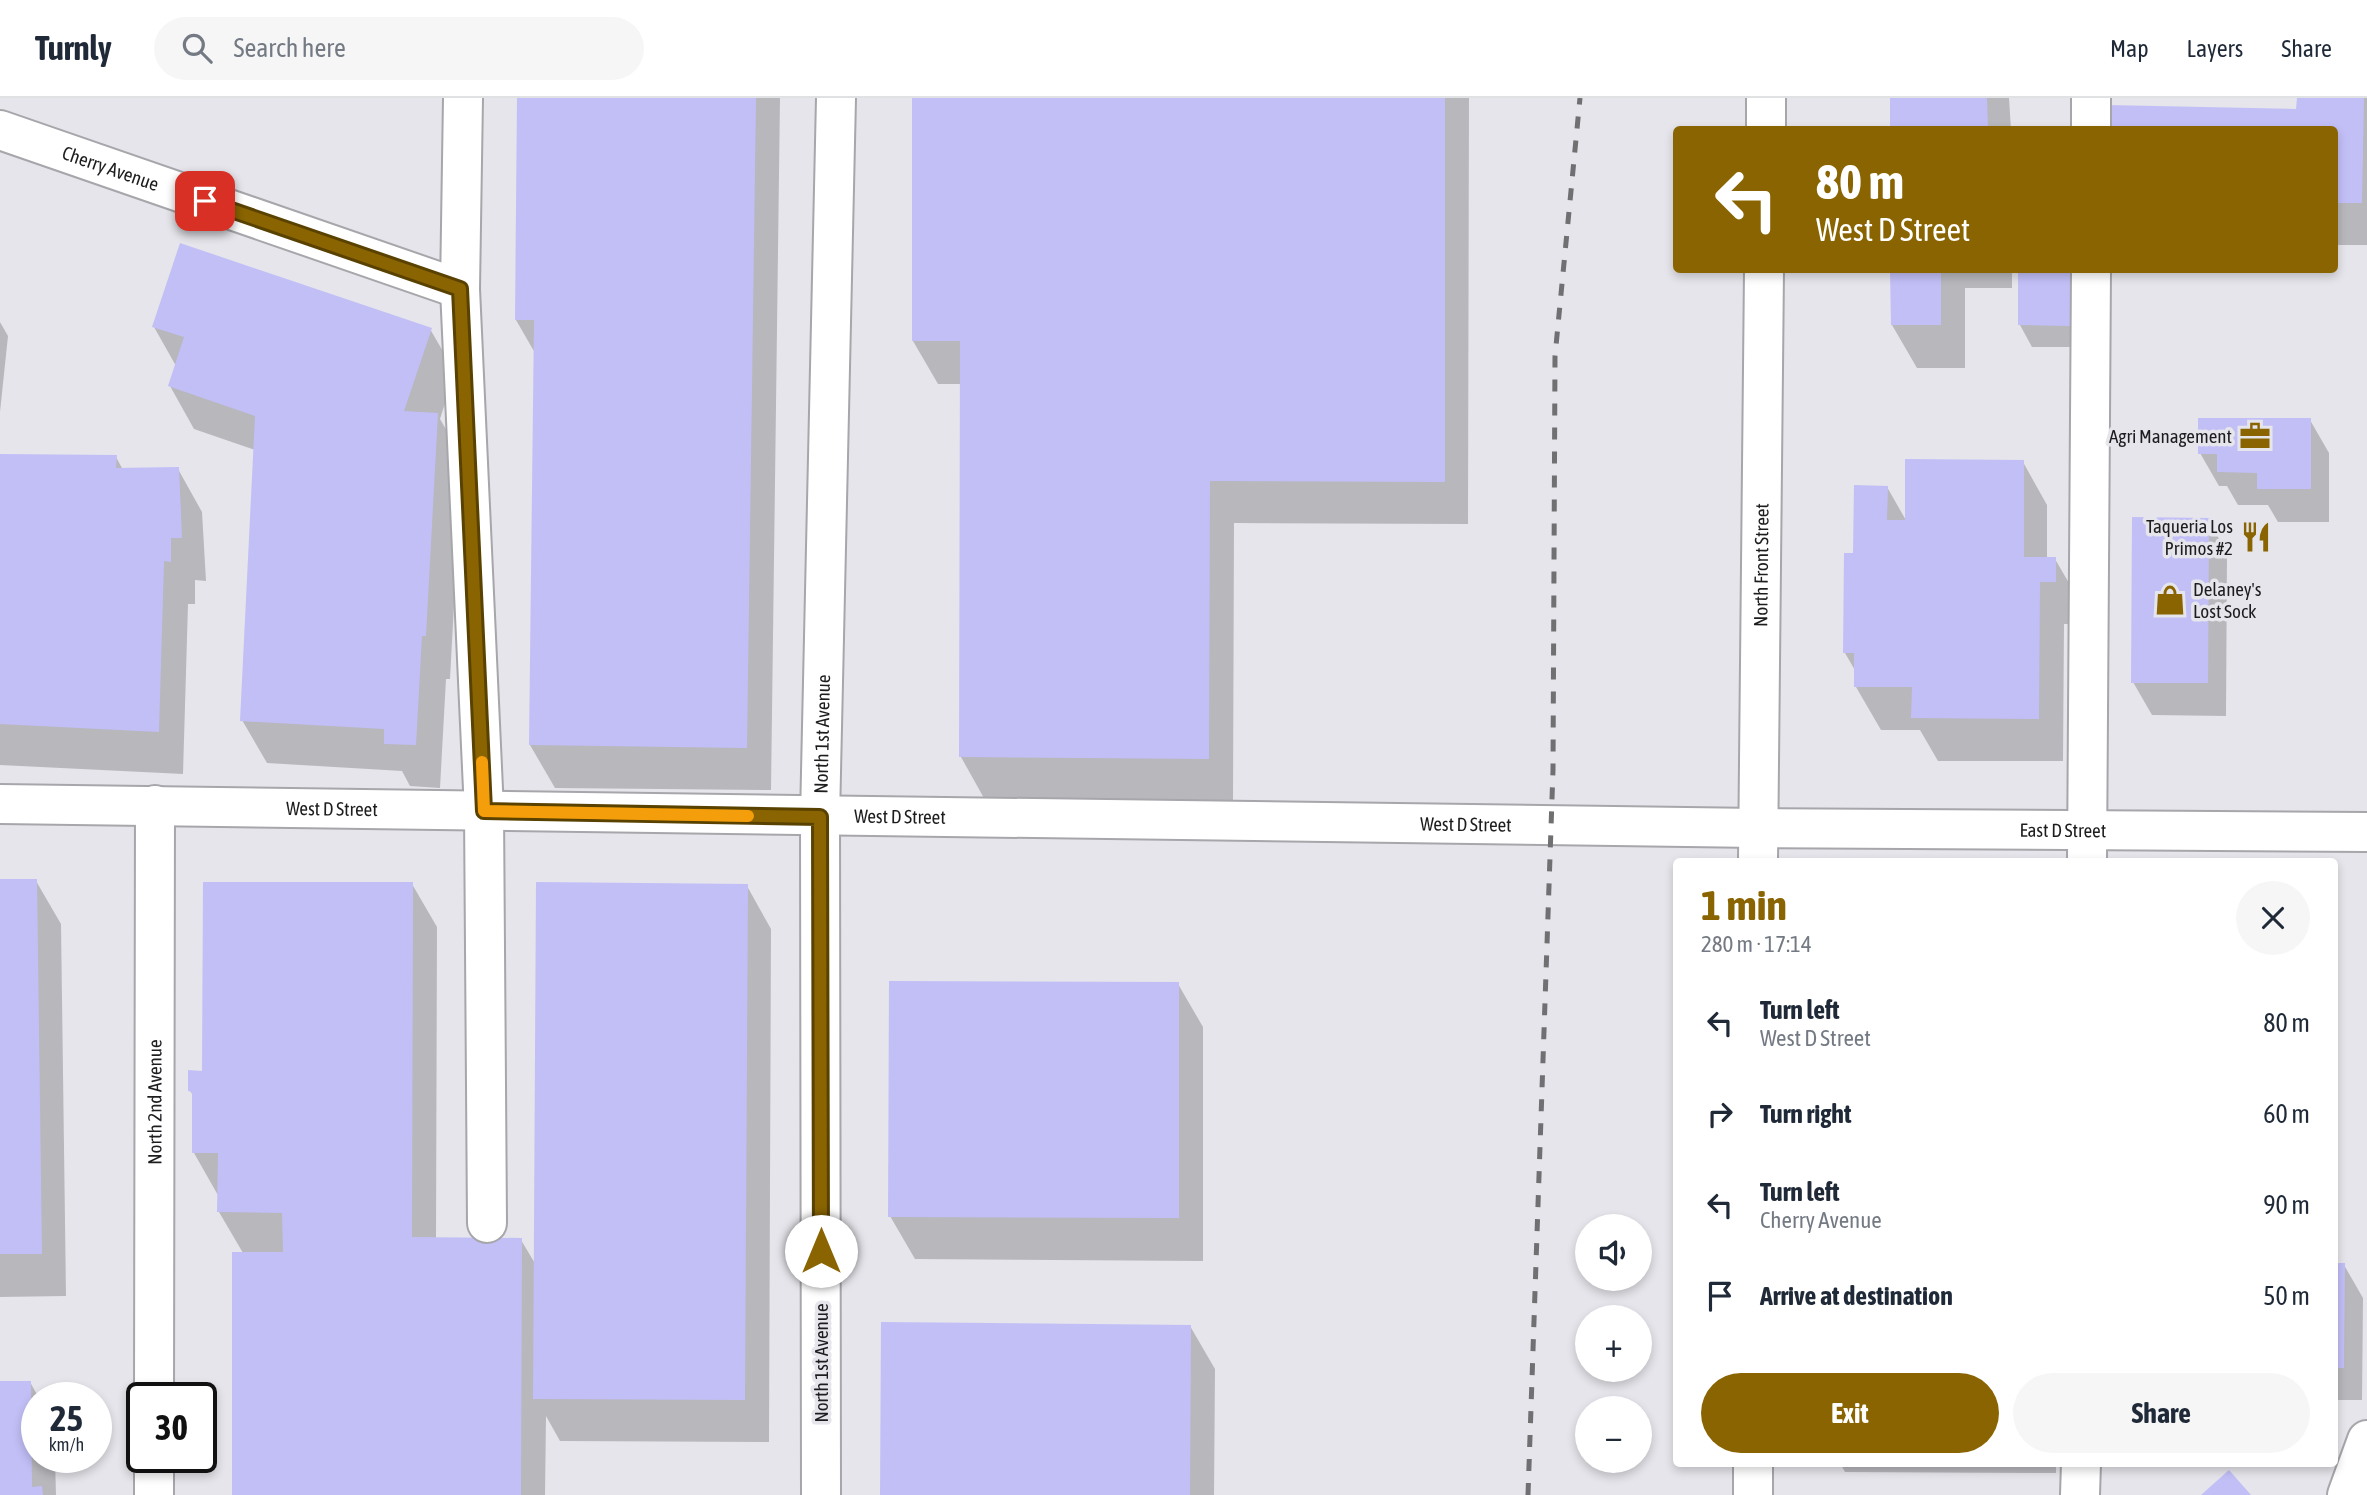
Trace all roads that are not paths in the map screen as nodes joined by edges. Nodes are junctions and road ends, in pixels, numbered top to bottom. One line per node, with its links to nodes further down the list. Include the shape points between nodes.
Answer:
1 (463, 98): 10 (street)
2 (835, 98): 14 (street, North 1st Avenue)
3 (1766, 98): 5 (street)
4 (2091, 98): 6 (street)
5 (1766, 126)
6 (2091, 126)
7 (0, 130): 10 (street, Cherry Avenue)
8 (1764, 273): 16 (street, North Front Street)
9 (2091, 273): 17 (street)
10 (460, 289): 13 (street)
11 (0, 804): 12 (street, West D Street)
12 (155, 805): 13 (street, West D Street); 19 (street, North 2nd Avenue)
13 (484, 811): 14 (street, West D Street); 18 (street)
14 (820, 817): 16 (street, West D Street); 25 (street, North 1st Avenue)
15 (2367, 832): 17 (street, East D Street)
16 (1758, 845): 17 (street, East D Street)
17 (2087, 846)
18 (486, 1223)
19 (154, 1382)
20 (2367, 1440): 28 (street)
21 (1753, 1467): 26 (street)
22 (2081, 1467): 27 (street)
23 (154, 1473): 24 (street)
24 (154, 1495)
25 (821, 1495)
26 (1753, 1495)
27 (2080, 1495)
28 (2347, 1495)

